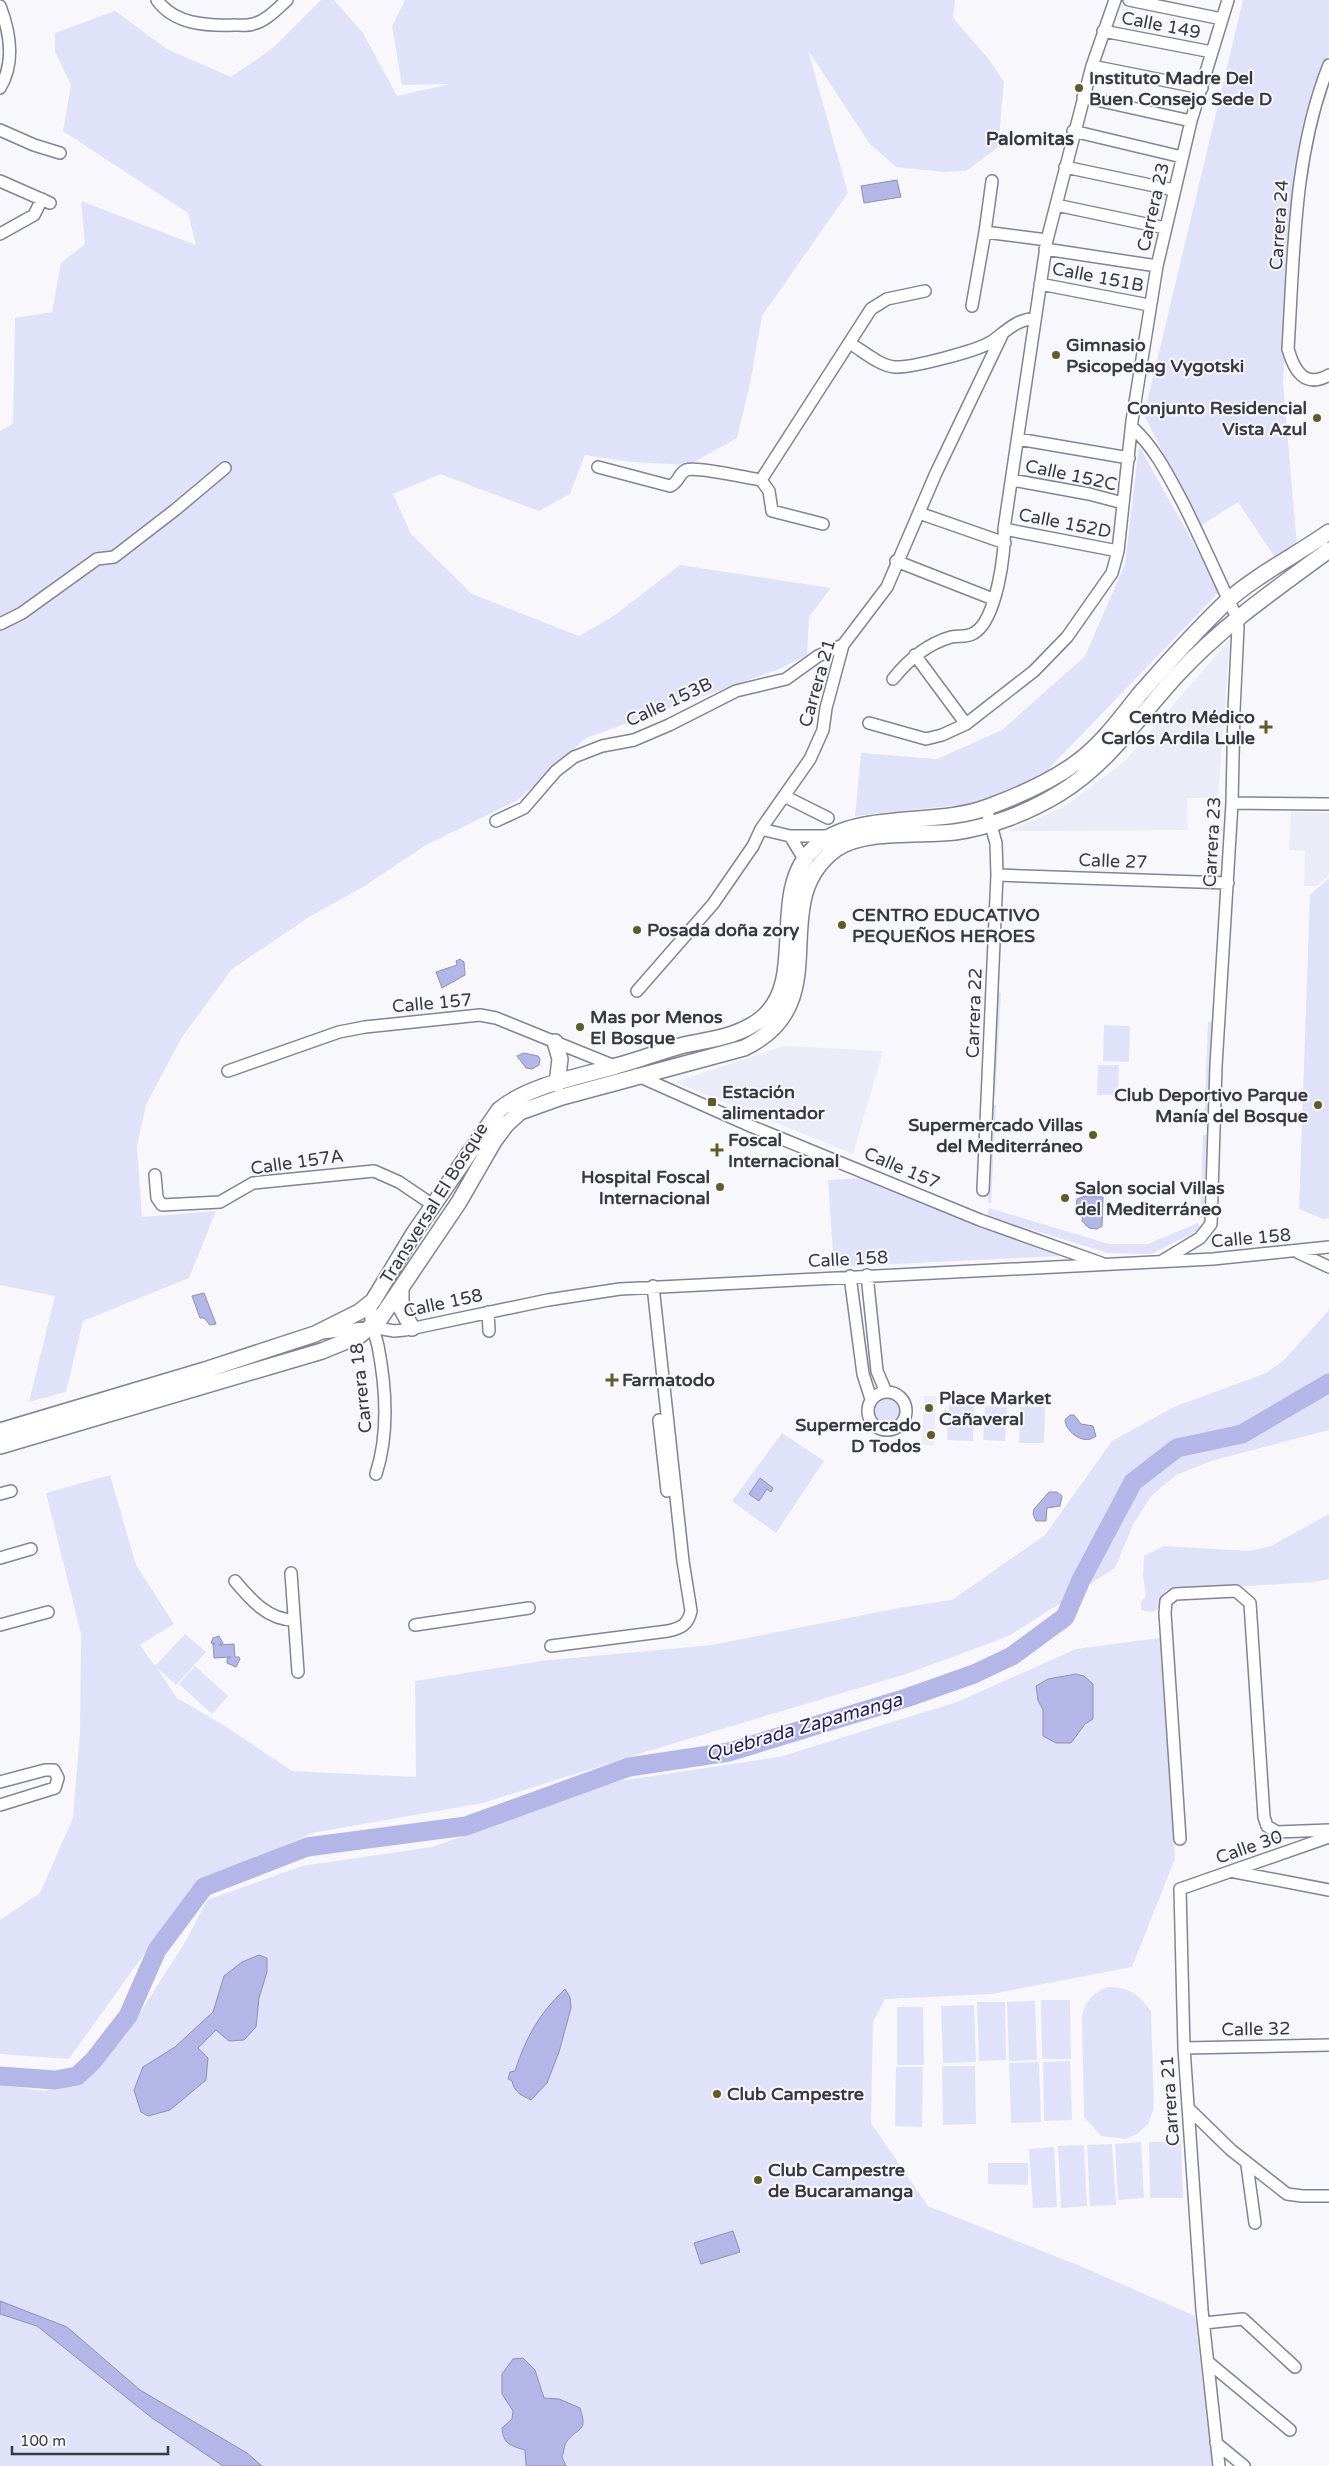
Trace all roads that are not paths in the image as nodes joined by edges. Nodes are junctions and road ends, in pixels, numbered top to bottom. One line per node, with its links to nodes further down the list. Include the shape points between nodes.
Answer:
1 (157, 0): 2 (street, via 163,9 178,18 214,26 253,24 269,16)
2 (287, 0)
3 (1115, 0): 8 (street)
4 (1129, 0): 7 (street)
5 (1228, 0): 7 (street, Carrera 23)
6 (0, 6): 12 (street, via 10,46)
7 (1222, 19): 9 (street, Carrera 23)
8 (1104, 32): 9 (street, Calle 149); 11 (street)
9 (1212, 52): 13 (street, Carrera 23)
10 (1329, 65): 37 (street, Carrera 24, via 1300,172 1288,349 1293,368 1302,377 1311,379)
11 (1092, 66): 13 (street); 14 (street)
12 (0, 88)
13 (1202, 88): 15 (street, Carrera 23)
14 (1084, 97): 15 (street); 17 (street)
15 (1191, 121): 19 (street, Carrera 23)
16 (0, 130): 18 (street)
17 (1073, 131): 19 (street); 20 (street)
18 (60, 153)
19 (1182, 157): 23 (street, Carrera 23)
20 (1065, 167): 23 (street); 24 (street)
21 (0, 181): 27 (street, via 46,201 34,215)
22 (992, 181): 26 (street)
23 (1174, 190): 25 (street, Carrera 23)
24 (1056, 205): 25 (street); 28 (street)
25 (1165, 228): 29 (street, Carrera 23)
26 (985, 232): 28 (street); 33 (street)
27 (0, 234)
28 (1046, 244): 29 (street); 30 (street)
29 (1157, 266): 32 (street, Carrera 23)
30 (1040, 284): 32 (street, Calle 151B); 34 (street)
31 (925, 291): 36 (street, via 887,299 871,309)
32 (1149, 305): 38 (street, Carrera 23)
33 (972, 306)
34 (1034, 319): 35 (street, via 1027,319); 39 (street)
35 (1003, 333): 36 (street, via 972,351 902,367 887,365); 46 (street, Carrera 21)
36 (851, 344): 43 (street)
37 (1329, 375)
38 (1132, 426): 40 (street, Carrera 23); 55 (street, Carrera 23, via 1164,466 1209,554)
39 (1018, 439): 40 (street); 44 (street)
40 (1129, 458): 45 (street, Carrera 23)
41 (598, 467): 43 (street, via 670,486 691,469)
42 (225, 468): 57 (street, via 114,557 97,559 22,613)
43 (761, 480): 47 (street, via 769,491 772,511)
44 (1012, 480): 45 (street, Calle 152C, via 1089,494); 48 (street)
45 (1123, 504): 52 (street, Carrera 23)
46 (919, 513): 50 (street); 53 (street, Carrera 21)
47 (823, 524)
48 (1004, 528): 50 (street); 52 (street, Calle 152D)
49 (1329, 532): 55 (main road, Transversal El Bosque)
50 (1005, 543): 54 (street)
51 (1329, 550): 56 (main road, Transversal El Bosque)
52 (1118, 551): 62 (street, Carrera 23, via 1112,574 1067,637 1034,671)
53 (896, 561): 54 (street); 58 (street, Carrera 21, via 887,587)
54 (993, 599): 59 (street, via 983,626 974,634 952,637)
55 (1228, 600): 56 (street, Carrera 23); 66 (main road, Transversal El Bosque, via 1094,748 1075,764 1038,785)
56 (1237, 618): 64 (street, Carrera 23, via 1239,648); 69 (main road, Transversal El Bosque, via 1178,674 1108,756 1090,772 1041,804)
57 (0, 624)
58 (843, 645): 63 (street, Carrera 21, via 823,730 810,760); 68 (street, Calle 153B, via 818,656 786,679 736,691 634,740 602,746 574,757 556,771 524,808)
59 (916, 655): 60 (street); 62 (street)
60 (893, 679)
61 (869, 723): 62 (street, Carrera 23, via 926,739)
62 (966, 724)
63 (784, 796): 67 (street); 70 (street, Carrera 21)
64 (1232, 803): 65 (street); 75 (street, Carrera 23)
65 (1329, 804)
66 (986, 808): 69 (street, Carrera 22); 72 (main road, Transversal El Bosque, via 964,815 870,824)
67 (828, 818)
68 (496, 821)
69 (991, 824): 74 (street, Carrera 22); 80 (main road, Transversal El Bosque, via 950,833 865,838 835,849 818,866 805,890 796,987 781,1022 759,1041 744,1048)
70 (761, 829): 71 (street); 76 (street, Carrera 21, via 754,846 713,904)
71 (790, 836): 72 (street); 73 (street)
72 (829, 836): 73 (main road, Transversal El Bosque)
73 (804, 859): 78 (main road, Transversal El Bosque, via 795,879 788,913 782,982 769,1011 730,1036 682,1046)
74 (998, 875): 75 (street, Calle 27); 83 (street, Carrera 22)
75 (1228, 883): 87 (street, Carrera 23, via 1215,1076 1211,1224 1200,1238)
76 (637, 991)
77 (555, 1042): 78 (street, Calle 157); 79 (street, Calle 157, via 496,1018 480,1015 338,1032); 81 (main road, via 560,1059)
78 (616, 1066): 80 (street, Calle 157); 81 (main road, Transversal El Bosque)
79 (228, 1071)
80 (637, 1076): 88 (street, Calle 157, via 980,1220); 92 (main road, Transversal El Bosque, via 547,1101 520,1112 494,1141 459,1202)
81 (557, 1084): 84 (main road, Transversal El Bosque, via 510,1101 500,1110)
82 (155, 1175): 84 (street, Calle 157A, via 157,1198 162,1205 220,1202 253,1183 374,1171 399,1182)
83 (983, 1190)
84 (433, 1205): 94 (main road, Transversal El Bosque)
85 (1329, 1247): 86 (street, Calle 158)
86 (1297, 1252): 87 (street, Calle 158); 89 (street)
87 (1160, 1262): 88 (street, Calle 158)
88 (1108, 1265): 90 (street, Calle 158)
89 (1329, 1267)
90 (867, 1275): 91 (street, Calle 158); 100 (street, via 877,1371)
91 (850, 1276): 93 (street, Calle 158); 101 (street, via 864,1374)
92 (402, 1286): 96 (main road, Transversal El Bosque, via 388,1310); 97 (main road, via 401,1308)
93 (653, 1286): 95 (street, Calle 158, via 602,1291); 106 (street)
94 (373, 1301): 96 (street); 99 (main road, Transversal El Bosque, via 338,1325)
95 (488, 1312): 97 (street, Calle 158); 98 (street)
96 (372, 1327): 97 (street, Calle 158, via 394,1331); 99 (street, Calle 158); 104 (main road, Transversal El Bosque, via 345,1343 322,1351); 105 (street, Carrera 18, via 378,1346 378,1382 385,1427 384,1450)
97 (412, 1328)
98 (489, 1330)
99 (315, 1334): 103 (main road, Transversal El Bosque)
100 (886, 1392): 101 (street); 101 (street, via 902,1399 906,1410 903,1422 894,1429 882,1429 872,1423 866,1410)
101 (871, 1399)
102 (658, 1420): 106 (street)
103 (0, 1431)
104 (0, 1446)
105 (376, 1474)
106 (675, 1542): 116 (street, via 691,1611 687,1623 656,1633)
107 (31, 1549): 108 (street)
108 (0, 1558)
109 (291, 1573): 113 (street)
110 (235, 1581): 113 (street, via 265,1611 281,1620)
111 (529, 1608): 115 (street)
112 (48, 1612): 114 (street)
113 (294, 1620): 117 (street)
114 (0, 1625)
115 (415, 1625)
116 (552, 1646)
117 (298, 1672)
118 (0, 1782): 119 (street, via 44,1770 54,1770 58,1778 55,1788)
119 (0, 1804)
120 (1329, 1830): 122 (street, via 1277,1832 1267,1826 1250,1603 1236,1591 1176,1594 1166,1601 1165,1613)
121 (1329, 1837): 123 (street, Calle 30)
122 (1180, 1839)
123 (1233, 1871): 124 (street, Calle 30); 125 (street)
124 (1180, 1889): 127 (street, Carrera 21)
125 (1329, 1890)
126 (1329, 2045): 127 (street, Calle 32)
127 (1184, 2048): 128 (street, Carrera 21)
128 (1188, 2108): 129 (street); 132 (street, Carrera 21)
129 (1247, 2165): 130 (street, via 1287,2194); 131 (street)
130 (1329, 2196)
131 (1254, 2223)
132 (1204, 2323): 133 (street, Carrera 21); 134 (street, via 1243,2319)
133 (1208, 2362): 135 (street); 136 (street, Carrera 21)
134 (1295, 2367)
135 (1290, 2430)
136 (1216, 2443): 137 (street, Carrera 21); 138 (street)
137 (1219, 2466)
138 (1244, 2466)

